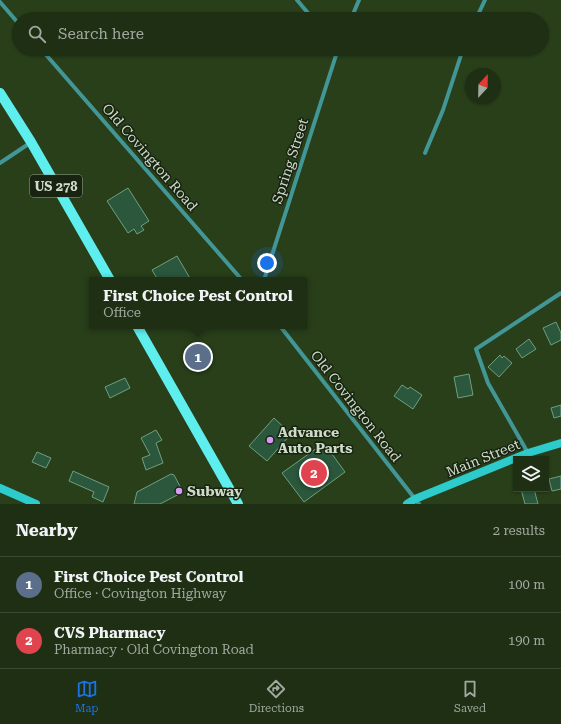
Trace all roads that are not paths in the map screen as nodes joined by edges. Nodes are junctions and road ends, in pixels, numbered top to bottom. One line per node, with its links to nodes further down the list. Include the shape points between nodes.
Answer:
1 (297, 0): 5 (street)
2 (359, 0): 6 (street)
3 (485, 0): 7 (street)
4 (0, 2): 8 (street)
5 (307, 12)
6 (354, 12)
7 (479, 12)
8 (12, 16)
9 (47, 56): 17 (street, Old Covington Road)
10 (336, 56): 18 (street, Spring Street)
11 (460, 56): 14 (street, via 443,110)
12 (0, 93): 13 (main road, US 278)
13 (31, 142): 15 (street); 16 (main road, US 278)
14 (425, 153)
15 (0, 163)
16 (108, 277)
17 (239, 277)
18 (265, 277)
19 (561, 293): 23 (street, via 476,349 488,383)
20 (139, 329): 27 (main road)
21 (282, 329): 25 (street, Old Covington Road)
22 (561, 444): 23 (main road, Main Street)
23 (528, 453): 25 (main road, Main Street)
24 (0, 488): 26 (main road)
25 (417, 502): 28 (main road, Main Street)
26 (36, 504)
27 (238, 504)
28 (407, 504)

